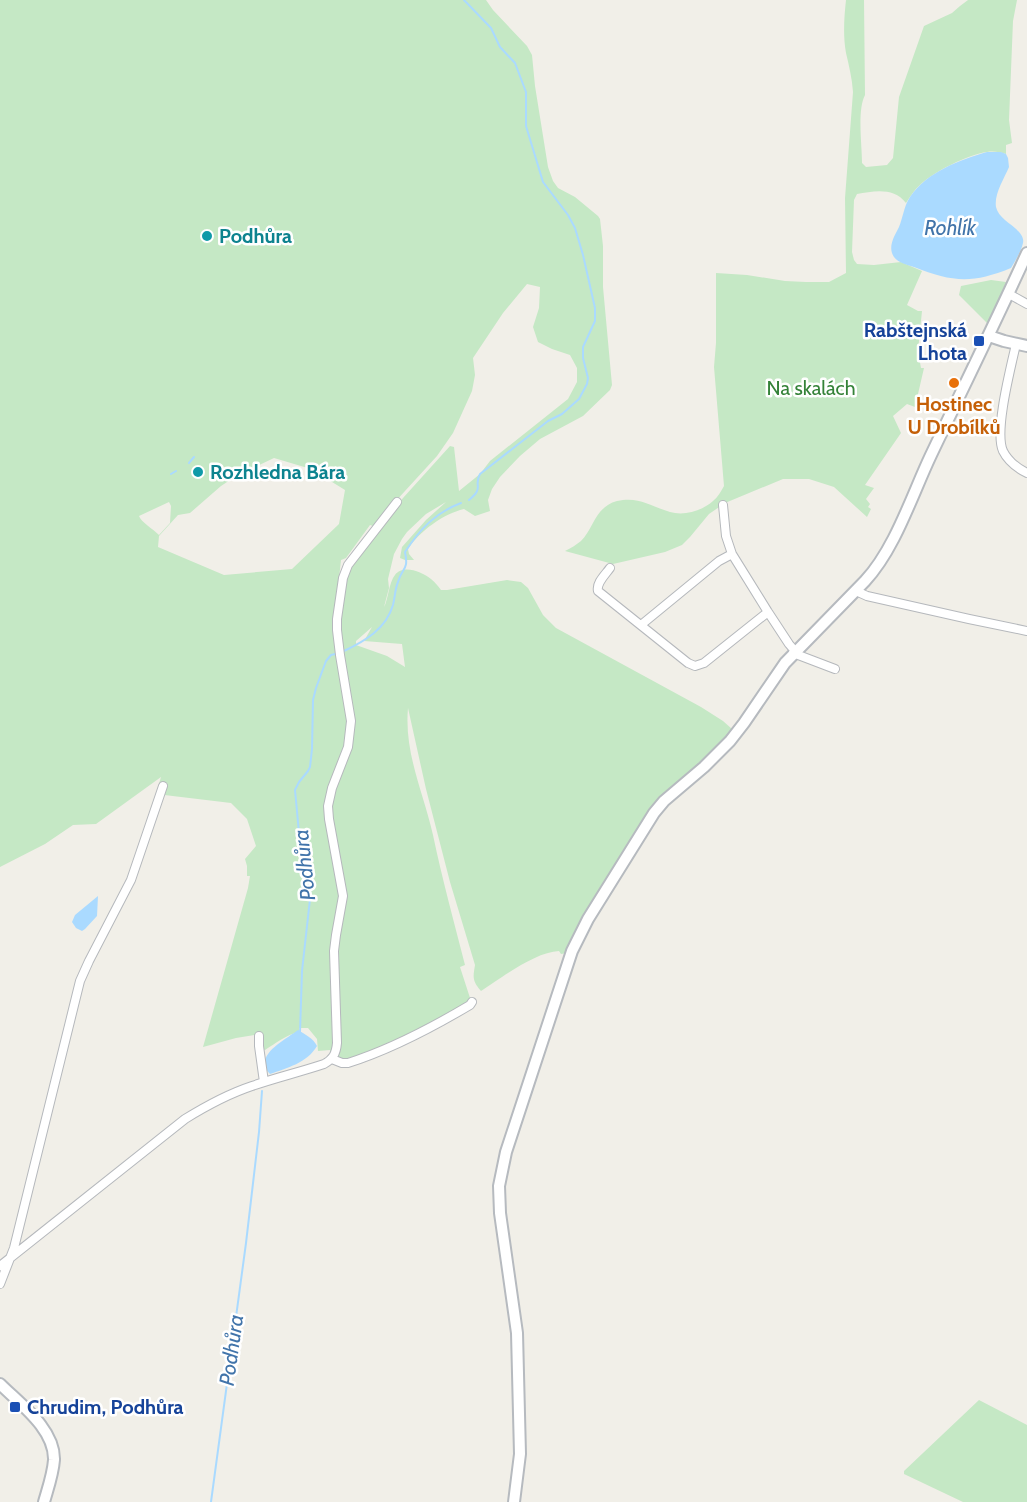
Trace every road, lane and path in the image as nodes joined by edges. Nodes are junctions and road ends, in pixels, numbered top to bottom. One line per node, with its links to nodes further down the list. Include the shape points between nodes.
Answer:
1 (1027, 253): 2 (main road)
2 (1009, 294): 3 (street); 4 (main road)
3 (1027, 304)
4 (989, 336): 5 (main road); 11 (main road, via 891,542)
5 (1022, 345): 6 (street, via 1003,414 1001,446 1010,462)
6 (1027, 473)
7 (397, 502): 20 (street, via 348,565 337,619 351,721 348,747 328,806 343,896 334,951 337,1043)
8 (723, 505): 9 (street)
9 (732, 554): 12 (street); 13 (street)
10 (610, 568): 13 (street, via 598,591)
11 (856, 591): 14 (street); 15 (main road)
12 (768, 612): 13 (street, via 698,666 688,663); 15 (street)
13 (641, 625)
14 (1027, 631)
15 (794, 652): 16 (street); 27 (main road, via 729,741 654,813 582,930 563,976 506,1152 499,1186 518,1342 520,1454)
16 (835, 669)
17 (163, 786): 22 (street, via 131,880 80,981)
18 (472, 1002): 20 (street, via 391,1046 348,1063)
19 (259, 1036): 21 (street)
20 (332, 1059): 21 (street)
21 (264, 1082): 22 (street, via 224,1097 185,1119)
22 (10, 1258): 23 (street); 24 (street)
23 (0, 1266)
24 (0, 1284)
25 (0, 1384): 26 (main road, via 42,1426 52,1445 54,1462)
26 (44, 1502)
27 (513, 1502)

